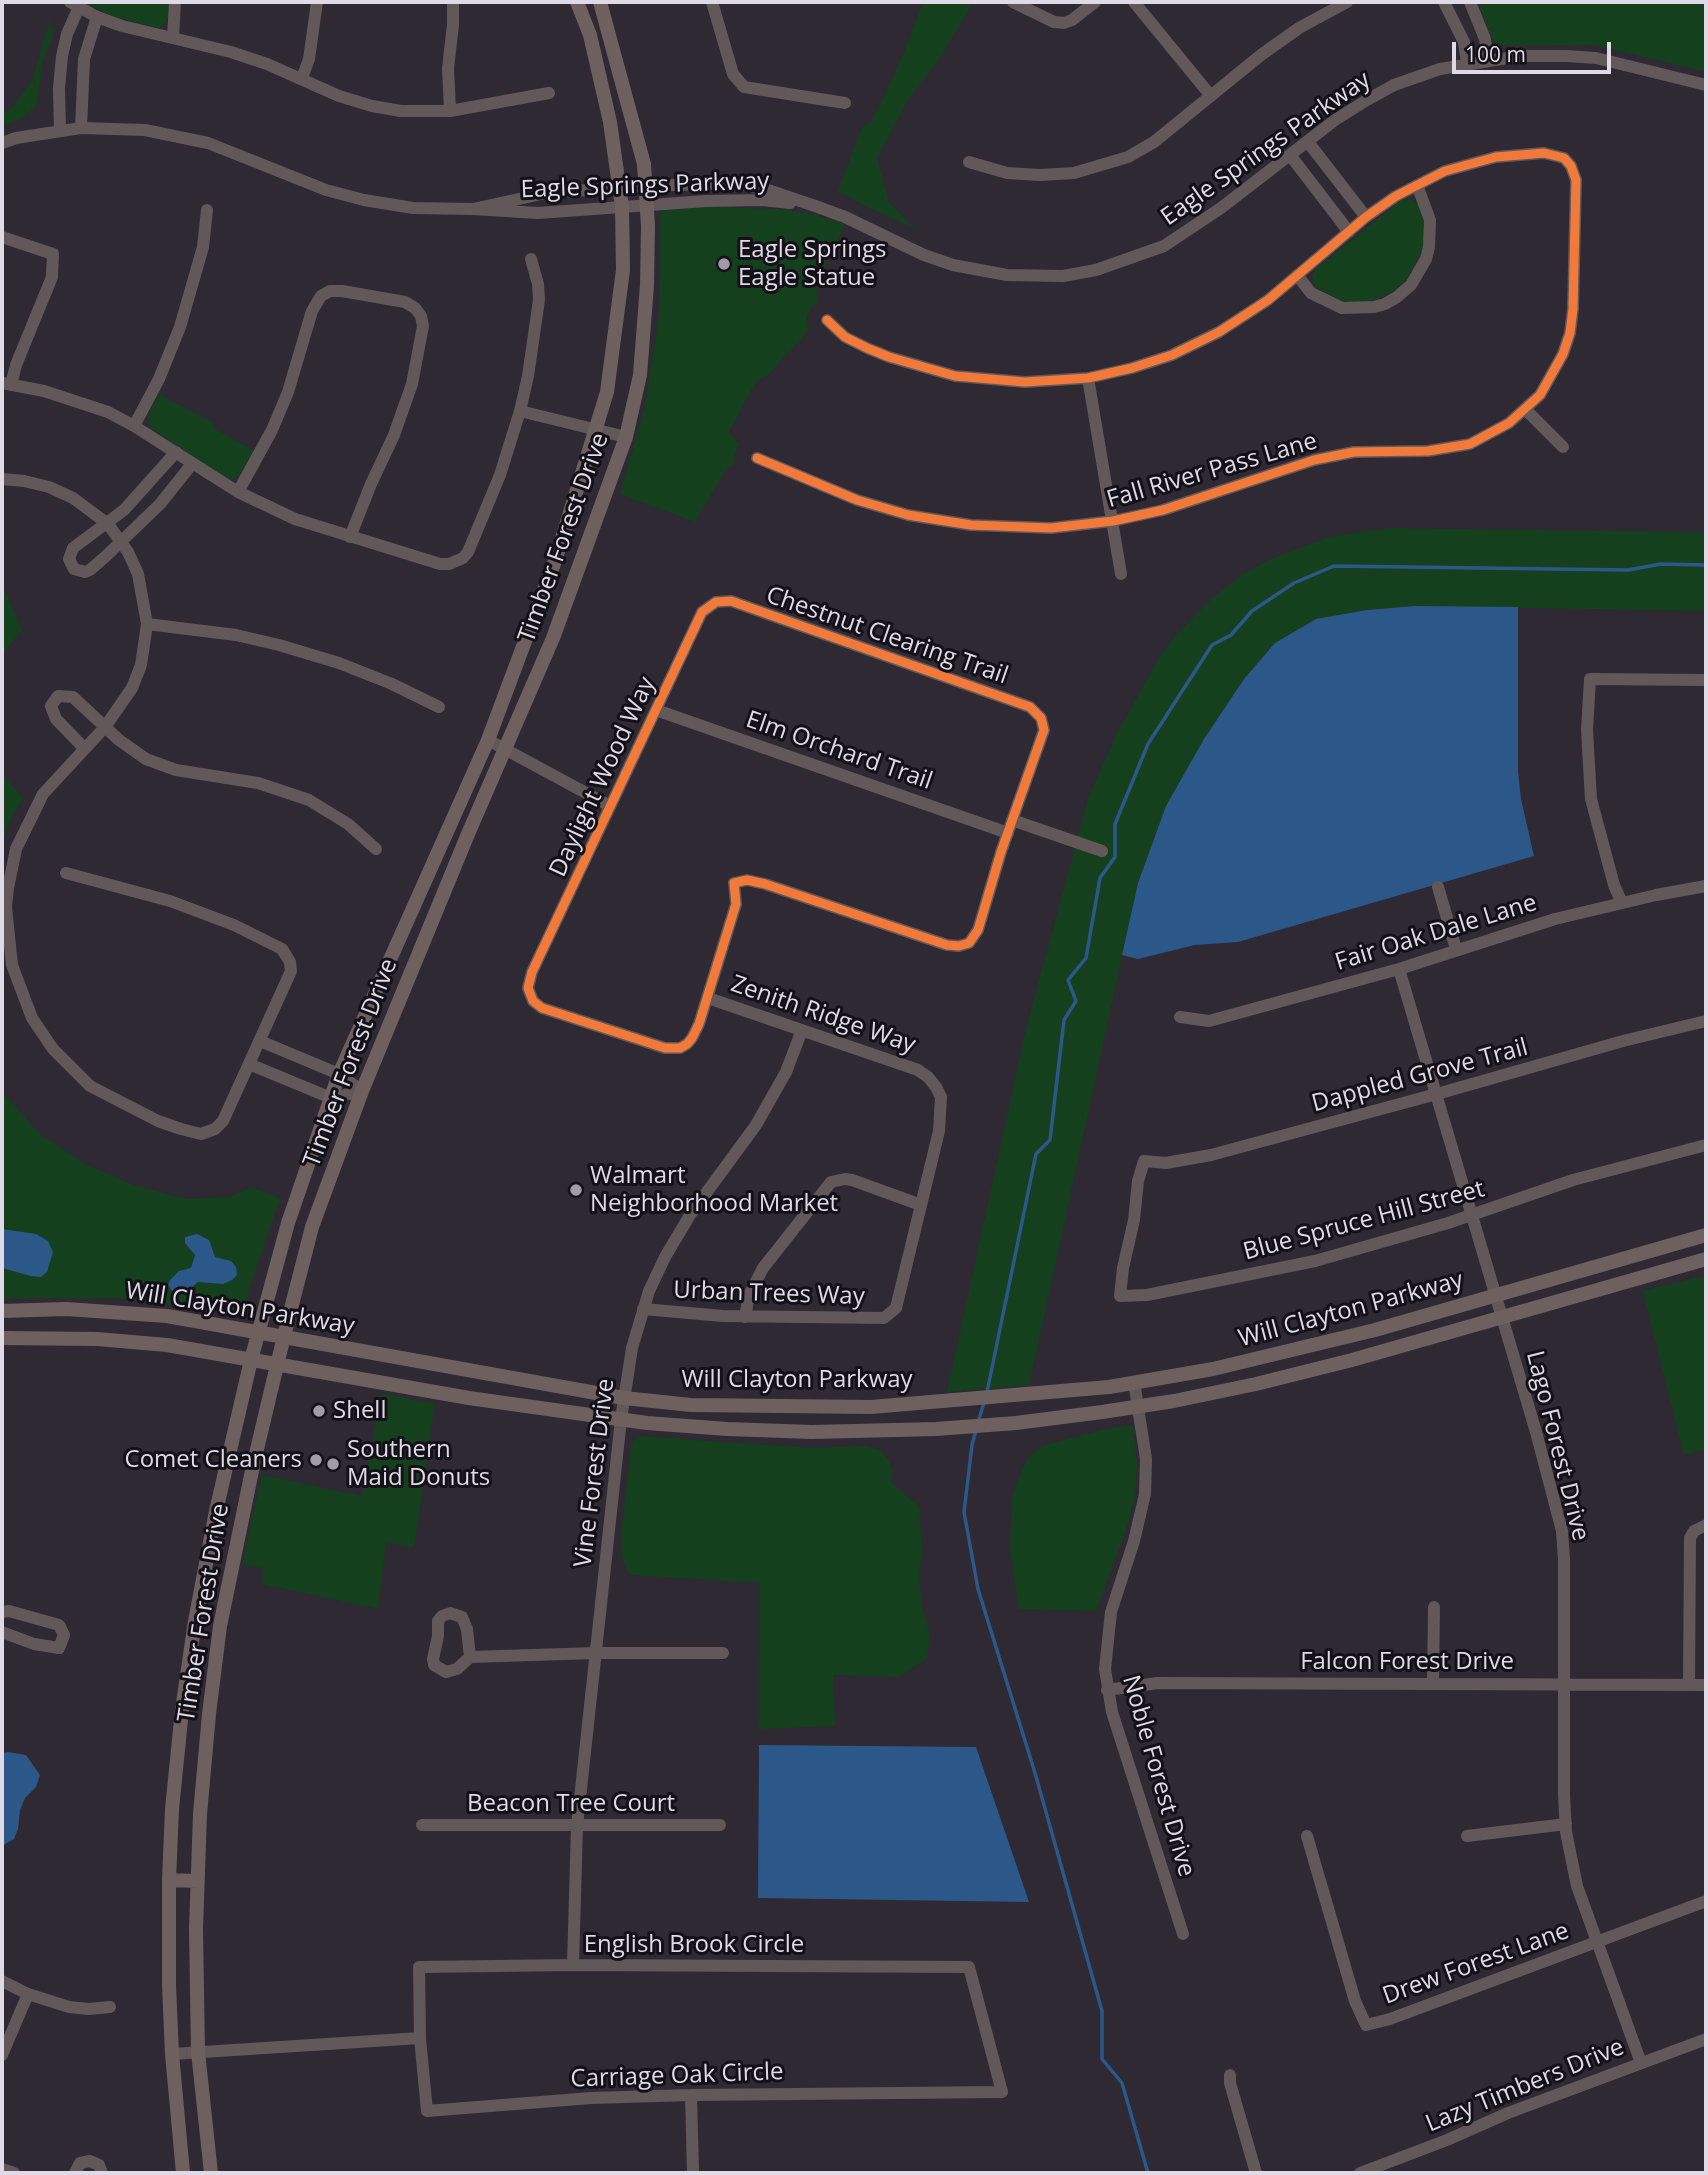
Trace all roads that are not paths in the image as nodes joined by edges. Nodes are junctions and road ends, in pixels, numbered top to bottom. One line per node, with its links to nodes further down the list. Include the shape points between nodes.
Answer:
1 (175, 2): 15 (street)
2 (317, 2): 18 (street)
3 (453, 2): 23 (street)
4 (577, 2): 32 (main road, Timber Forest Drive, via 593,47)
5 (600, 2): 31 (main road, Timber Forest Drive, via 644,164)
6 (712, 2): 22 (street, via 733,74 744,86)
7 (1013, 2): 8 (street, via 1064,23)
8 (1095, 2)
9 (1134, 2): 21 (street)
10 (1347, 2): 21 (street, via 1299,28)
11 (1444, 2): 17 (street, via 1464,42)
12 (1470, 2): 16 (street)
13 (75, 5): 14 (street); 25 (street, via 62,56)
14 (97, 17): 15 (street); 24 (street, via 83,59)
15 (173, 38): 18 (street, via 231,52)
16 (1488, 60): 17 (street, Eagle Springs Parkway); 19 (street, Eagle Springs Parkway, via 1596,58)
17 (1467, 63): 26 (street, Eagle Springs Parkway, via 1394,85)
18 (302, 78): 23 (street, via 372,106)
19 (1706, 85)
20 (549, 93): 23 (street)
21 (1211, 96): 29 (street, via 1154,142 1101,167 1040,176)
22 (845, 103)
23 (450, 111)
24 (81, 128): 25 (street, Eagle Springs Parkway); 36 (street, Eagle Springs Parkway, via 145,130 208,143 326,190 364,200 413,208)
25 (60, 131): 27 (street, Eagle Springs Parkway)
26 (1308, 142): 28 (street, Eagle Springs Parkway); 38 (street)
27 (2, 143)
28 (1290, 155): 34 (street, Eagle Springs Parkway, via 1164,246 1096,270 1063,276 1007,275 953,265); 39 (street)
29 (969, 162)
30 (1417, 185): 38 (street); 42 (street, via 1430,220 1429,247 1410,285 1397,297 1374,307 1342,308 1311,293); 46 (street, Fall River Pass Lane, via 1445,171 1496,157 1544,153 1564,158 1571,166 1576,180 1570,332 1541,395)
31 (645, 186): 32 (street, Eagle Springs Parkway); 33 (main road, Timber Forest Drive); 34 (street, Eagle Springs Parkway, via 733,183)
32 (620, 188): 35 (main road, Timber Forest Drive); 36 (street, Eagle Springs Parkway, via 526,196)
33 (646, 205): 34 (street, Eagle Springs Parkway, via 762,200); 35 (street, Eagle Springs Parkway); 50 (main road, Timber Forest Drive, via 640,375)
34 (818, 206)
35 (622, 207): 36 (street, Eagle Springs Parkway, via 538,213); 49 (main road, Timber Forest Drive, via 623,270 616,335)
36 (473, 209)
37 (207, 210): 48 (street, via 203,247 180,327)
38 (1366, 217): 39 (street)
39 (1349, 232): 42 (street)
40 (2, 237): 45 (street, via 53,254 52,277)
41 (531, 259): 47 (street, via 539,300)
42 (1297, 275): 44 (street, via 1219,332 1172,355)
43 (827, 320): 44 (street, via 845,337 867,348 954,376 1025,383)
44 (1088, 378): 57 (street)
45 (6, 384): 48 (street, via 79,401)
46 (1525, 409): 51 (street); 57 (street, Fall River Pass Lane, via 1470,444 1428,451 1354,452 1314,460 1193,502)
47 (520, 411): 49 (street); 59 (street, via 488,505 468,552 457,562 440,564)
48 (134, 425): 52 (street)
49 (597, 429): 50 (street); 68 (main road, Timber Forest Drive, via 555,561)
50 (626, 437): 70 (main road, Timber Forest Drive, via 553,638)
51 (1563, 447)
52 (176, 452): 54 (street); 58 (street, via 145,490)
53 (757, 458): 57 (street, Fall River Pass Lane, via 856,500 920,517 1012,527)
54 (192, 464): 56 (street); 60 (street, via 160,505)
55 (2, 479): 58 (street, via 49,487)
56 (238, 492): 59 (street, via 295,519); 59 (street, via 283,405 321,296 342,291 405,302 421,316 423,326 412,384)
57 (1113, 522): 61 (street)
58 (108, 524): 60 (street); 60 (street, via 73,548 70,565 79,572 90,570)
59 (351, 537)
60 (121, 542): 63 (street, via 138,574)
61 (1121, 574)
62 (731, 601): 66 (street, Daylight Wood Way, via 716,602 702,612); 72 (street, Chestnut Clearing Trail, via 1030,707 1041,718 1044,730)
63 (147, 624): 65 (street, via 279,645 349,667); 67 (street, via 141,665 132,688)
64 (1706, 680): 78 (street, via 1590,679 1591,799)
65 (439, 707)
66 (656, 710): 71 (street, Daylight Wood Way); 72 (street, Elm Orchard Trail)
67 (105, 727): 69 (street); 69 (street, via 73,697 53,700 56,719); 73 (street, via 130,749 161,765 258,783 309,800 348,824)
68 (488, 740): 70 (street); 87 (main road, Timber Forest Drive)
69 (85, 748): 86 (street, via 43,794 16,849 8,888 12,965 32,1018 53,1049 90,1086 158,1121 201,1133 223,1121)
70 (505, 750): 71 (street); 88 (main road, Timber Forest Drive)
71 (610, 806): 81 (street, Daylight Wood Way, via 532,972 528,988 533,1000 542,1008 665,1048 680,1048 692,1038)
72 (1010, 827): 74 (street, Elm Orchard Trail); 81 (street, via 978,930 965,945 947,945 754,881 734,883 736,904)
73 (376, 849)
74 (1102, 851)
75 (66, 873): 85 (street, via 170,901 282,948 291,971)
76 (1706, 886): 78 (street, Fair Oak Dale Lane)
77 (1438, 887): 79 (street)
78 (1622, 903): 79 (street, Fair Oak Dale Lane)
79 (1455, 949): 80 (street, Fair Oak Dale Lane)
80 (1399, 969): 82 (street, Fair Oak Dale Lane, via 1209,1021); 89 (street, Lago Forest Drive)
81 (708, 998): 84 (street, Zenith Ridge Way)
82 (1180, 1017)
83 (1706, 1021): 89 (street, Dappled Grove Trail)
84 (802, 1030): 93 (street, Zenith Ridge Way, via 905,1065 928,1077 936,1087 941,1121); 100 (street, Vine Forest Drive, via 773,1096 665,1256)
85 (260, 1041): 86 (street); 87 (street)
86 (249, 1064): 90 (street)
87 (339, 1074): 88 (street); 90 (main road, Timber Forest Drive)
88 (362, 1091): 90 (street); 106 (main road, Timber Forest Drive, via 312,1227)
89 (1435, 1094): 92 (street, Dappled Grove Trail, via 1211,1155 1166,1163); 94 (street, Lago Forest Drive)
90 (331, 1098): 105 (main road, Timber Forest Drive, via 288,1223)
91 (1706, 1145): 94 (street, Blue Spruce Hill Street, via 1573,1180)
92 (1144, 1161): 94 (street, Blue Spruce Hill Street, via 1120,1296 1147,1295 1315,1261)
93 (921, 1205): 102 (street, Zenith Ridge Way); 103 (street, via 852,1180 825,1186 769,1259 749,1295)
94 (1471, 1216): 99 (street, Lago Forest Drive)
95 (1706, 1236): 96 (main road, Will Clayton Parkway)
96 (1681, 1243): 98 (main road); 99 (main road, Will Clayton Parkway)
97 (1706, 1259): 98 (main road, Will Clayton Parkway)
98 (1689, 1264): 104 (main road, Will Clayton Parkway)
99 (1495, 1296): 104 (street, Lago Forest Drive); 108 (main road, Will Clayton Parkway)
100 (643, 1309): 103 (street, Urban Trees Way); 113 (street, Vine Forest Drive)
101 (2, 1311): 105 (main road, Will Clayton Parkway, via 126,1312)
102 (892, 1314): 103 (street, Urban Trees Way, via 876,1319)
103 (745, 1317)
104 (1501, 1317): 111 (main road, Will Clayton Parkway); 126 (street, Lago Forest Drive, via 1562,1531)
105 (260, 1331): 106 (main road, Will Clayton Parkway); 109 (main road, Timber Forest Drive)
106 (284, 1336): 110 (main road, Timber Forest Drive); 113 (main road, Will Clayton Parkway)
107 (2, 1339): 109 (main road, Will Clayton Parkway, via 127,1340)
108 (1328, 1342): 111 (main road); 112 (main road, Will Clayton Parkway)
109 (251, 1360): 110 (main road, Will Clayton Parkway); 136 (main road, Timber Forest Drive, via 195,1620 172,1809)
110 (279, 1365): 116 (main road, Will Clayton Parkway); 137 (main road, Timber Forest Drive, via 220,1626)
111 (1335, 1365): 115 (main road, Will Clayton Parkway)
112 (1133, 1382): 114 (main road, Will Clayton Parkway); 115 (street, Noble Forest Drive)
113 (624, 1398): 114 (main road, Will Clayton Parkway, via 691,1405); 116 (street, Vine Forest Drive)
114 (865, 1407): 117 (main road)
115 (1138, 1407): 117 (main road, Will Clayton Parkway, via 997,1424); 129 (street, Noble Forest Drive, via 1146,1459 1145,1493 1135,1541 1111,1612)
116 (621, 1419): 117 (main road, Will Clayton Parkway, via 727,1429); 122 (street, Vine Forest Drive)
117 (865, 1431)
118 (1706, 1525): 127 (street, via 1694,1531 1689,1552)
119 (1434, 1607): 125 (street)
120 (2, 1612): 121 (street, via 59,1625 64,1635 59,1648)
121 (2, 1632)
122 (596, 1653): 123 (street); 124 (street); 133 (street, Vine Forest Drive)
123 (723, 1653)
124 (470, 1657): 124 (street, via 452,1672 434,1665 442,1616 461,1617)
125 (1433, 1682): 126 (street, Falcon Forest Drive); 129 (street, Falcon Forest Drive, via 1158,1682)
126 (1564, 1684): 127 (street, Falcon Forest Drive); 130 (street, Lago Forest Drive)
127 (1689, 1685): 128 (street, Falcon Forest Drive)
128 (1706, 1685)
129 (1107, 1690): 139 (street, Noble Forest Drive)
130 (1566, 1824): 135 (street); 140 (street, Lago Forest Drive, via 1577,1886)
131 (422, 1825): 133 (street, Beacon Tree Court)
132 (720, 1825): 133 (street, Beacon Tree Court)
133 (577, 1826): 141 (street, Vine Forest Drive)
134 (1307, 1836): 140 (street, Drew Forest Lane, via 1366,2025)
135 (1467, 1836)
136 (169, 1881): 137 (main road); 148 (main road, Timber Forest Drive)
137 (197, 1881): 147 (main road, Timber Forest Drive)
138 (1706, 1901): 140 (street, Drew Forest Lane)
139 (1183, 1934)
140 (1597, 1942): 150 (street, Lago Forest Drive)
141 (573, 1965): 145 (street, English Brook Circle, via 419,1967); 152 (street, English Brook Circle, via 969,1967)
142 (2, 1981): 143 (street)
143 (28, 1994): 144 (street, via 69,2007); 149 (street)
144 (110, 2007)
145 (420, 2038): 147 (street); 153 (street, Carriage Oak Circle, via 427,2112)
146 (1706, 2039): 150 (street, Lazy Timbers Drive)
147 (198, 2052): 148 (street); 159 (main road, Timber Forest Drive)
148 (172, 2054): 158 (main road, Timber Forest Drive)
149 (2, 2055)
150 (1641, 2063): 162 (street, Lazy Timbers Drive)
151 (1230, 2074): 161 (street)
152 (1002, 2092): 153 (street, Carriage Oak Circle)
153 (691, 2095): 160 (street)
154 (2, 2169): 155 (street)
155 (14, 2173)
156 (75, 2173): 157 (street, via 80,2163 90,2161 99,2165)
157 (102, 2173)
158 (183, 2173)
159 (211, 2173)
160 (693, 2173)
161 (1256, 2173)
162 (1360, 2173)

